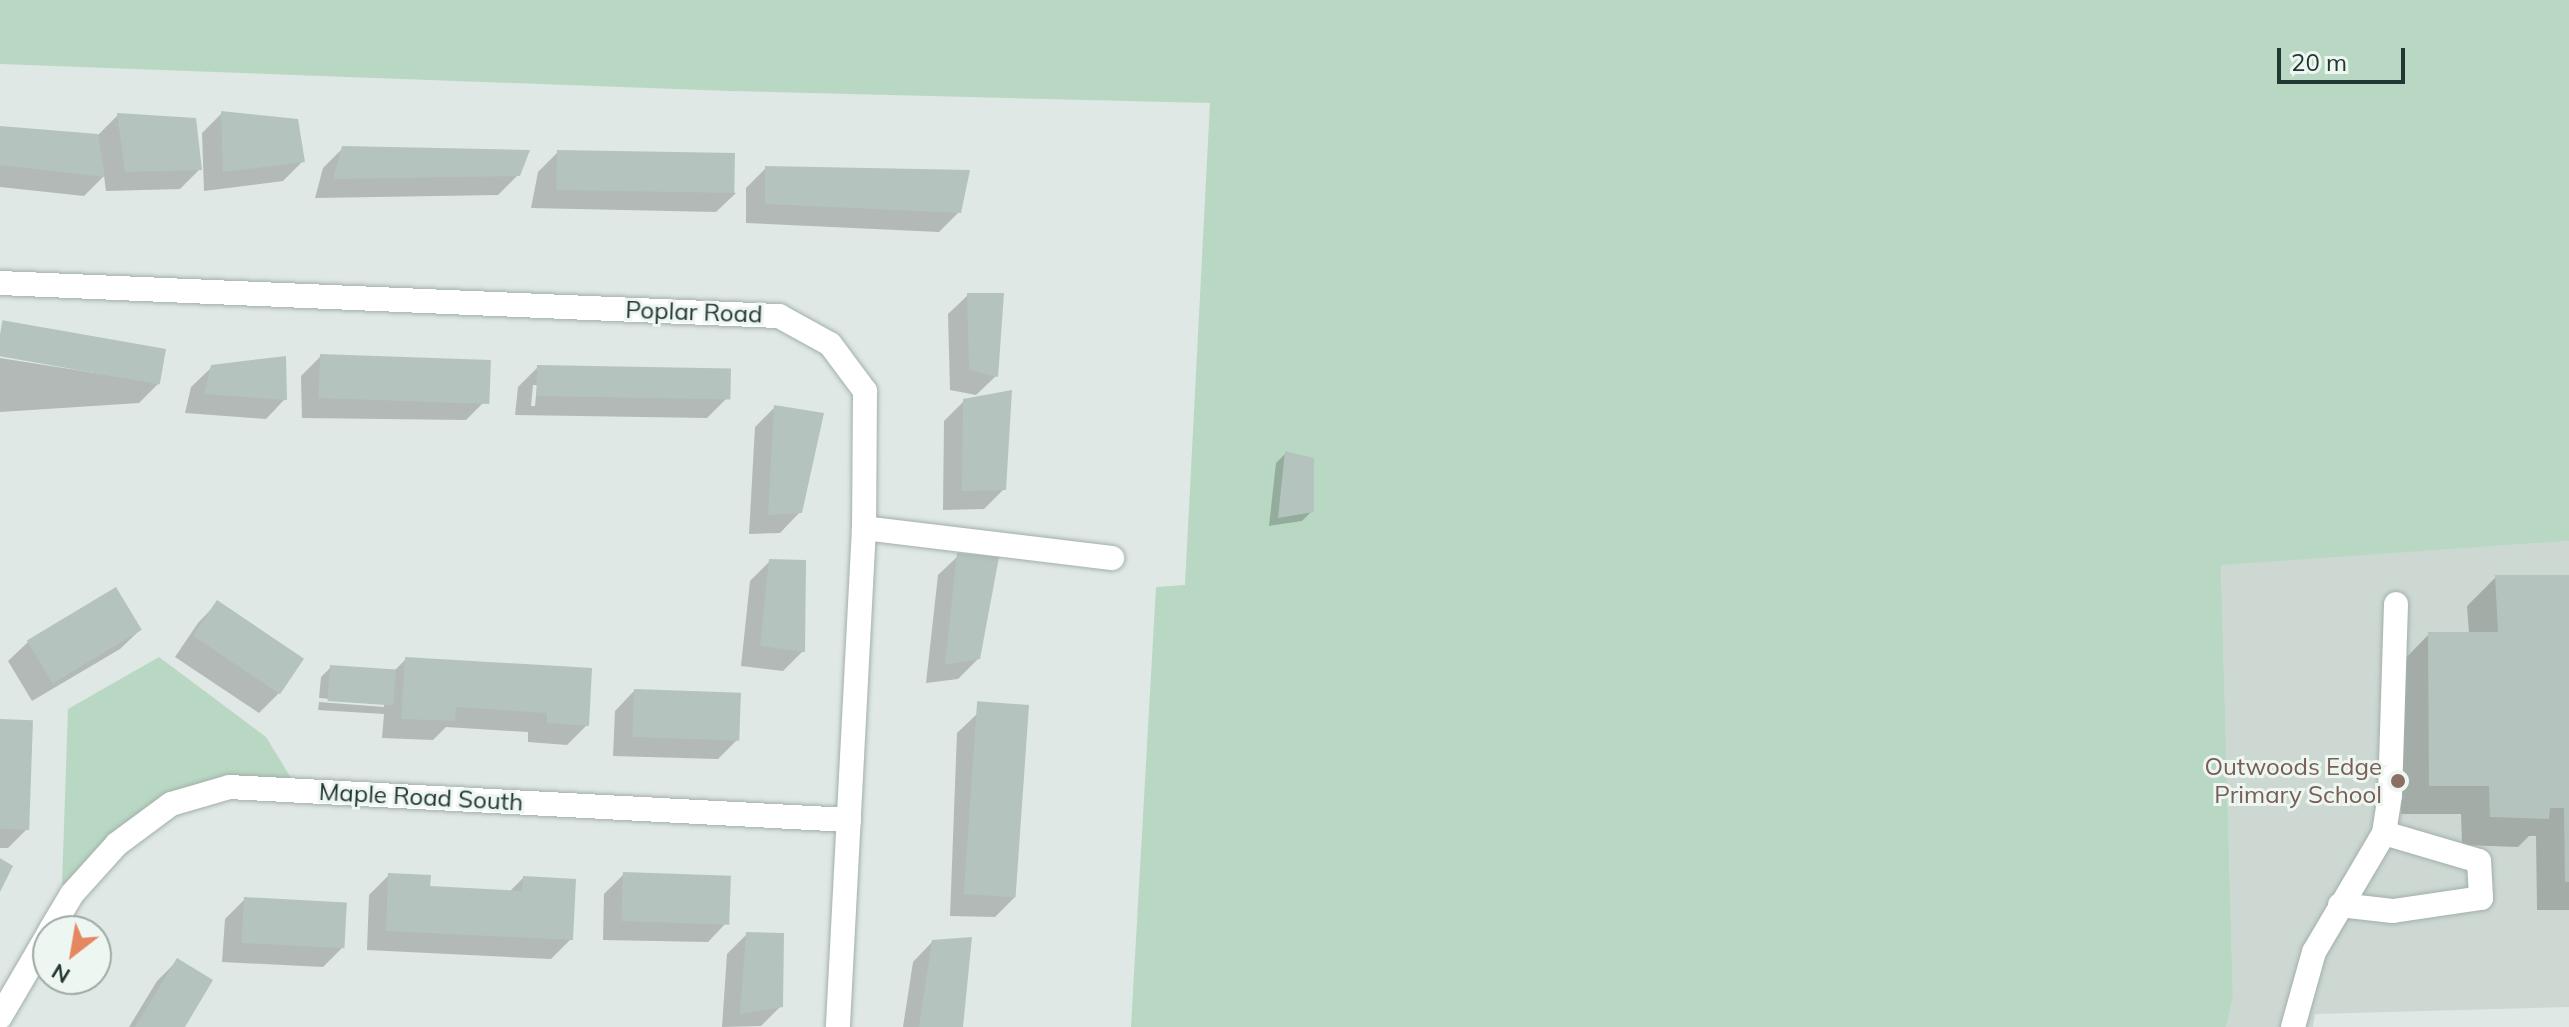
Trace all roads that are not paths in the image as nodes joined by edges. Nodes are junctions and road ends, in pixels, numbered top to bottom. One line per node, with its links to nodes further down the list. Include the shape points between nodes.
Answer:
1 (0, 283): 2 (street, Poplar Road, via 779,316 830,344 865,391)
2 (864, 528): 3 (street); 5 (street, Poplar Road)
3 (1112, 558)
4 (2396, 604): 6 (street, via 2390,795)
5 (849, 820): 8 (street, Maple Road South, via 229,787 171,804 117,844); 11 (street, Poplar Road)
6 (2384, 833): 7 (street); 7 (street, via 2479,861 2481,898 2393,911)
7 (2340, 905): 12 (street, via 2314,952)
8 (60, 915)
9 (32, 962): 10 (street, Maple Road South)
10 (0, 1017)
11 (838, 1027)
12 (2293, 1027)

